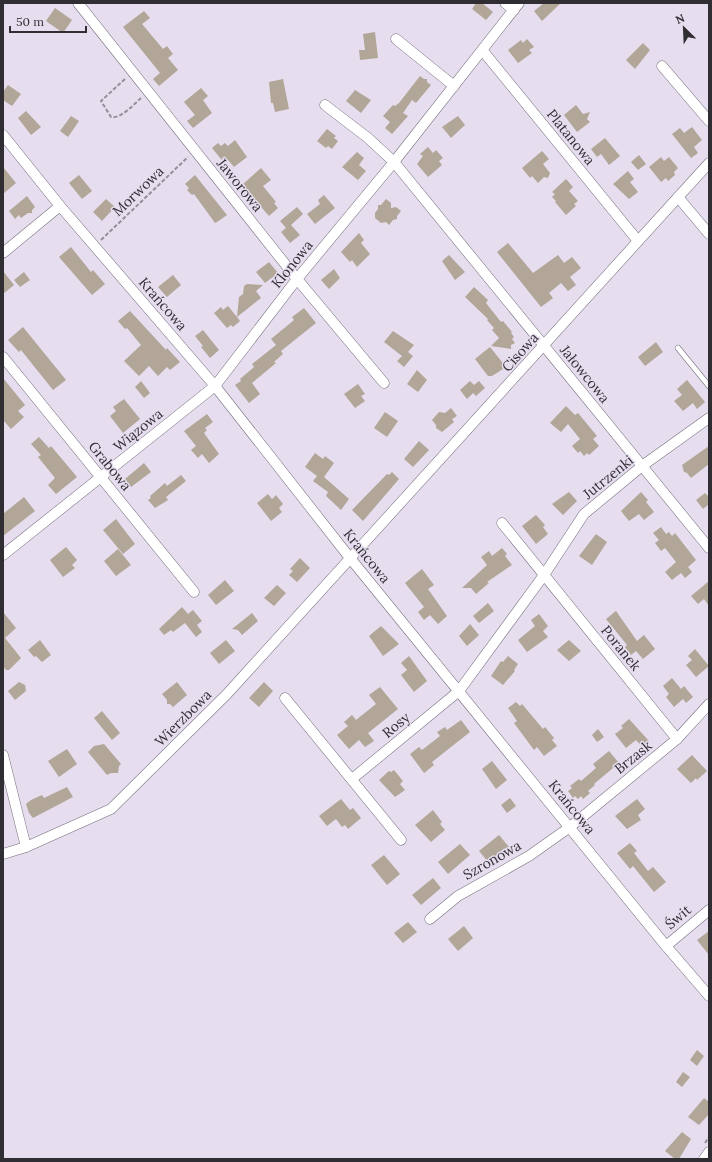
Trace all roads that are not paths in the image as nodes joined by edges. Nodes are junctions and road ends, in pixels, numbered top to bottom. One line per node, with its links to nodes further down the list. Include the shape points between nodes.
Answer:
1 (78, 3): 18 (street, Jaworowa)
2 (505, 3): 3 (street, Klonowa)
3 (517, 6): 5 (street, Klonowa)
4 (396, 39): 7 (street)
5 (483, 51): 7 (street, Klonowa); 16 (street, Platanowa)
6 (662, 66): 9 (street)
7 (454, 86): 11 (street, Klonowa)
8 (325, 105): 11 (street)
9 (709, 120)
10 (3, 135): 14 (street, Krańcowa)
11 (394, 162): 18 (street, Klonowa); 19 (street, Jałowcowa)
12 (709, 163): 13 (street, Cisowa)
13 (678, 196): 15 (street); 16 (street, Cisowa)
14 (60, 206): 17 (street); 23 (street, Krańcowa)
15 (709, 234)
16 (638, 241): 19 (street, Cisowa)
17 (3, 253)
18 (297, 279): 22 (street, Jaworowa); 23 (street, Klonowa)
19 (544, 346): 26 (street, Jałowcowa); 31 (street, Cisowa)
20 (678, 348): 24 (lane)
21 (3, 357): 27 (street, Grabowa)
22 (384, 383)
23 (215, 386): 27 (street, Wiązowa); 31 (street, Krańcowa)
24 (709, 386)
25 (709, 418): 26 (street, Jutrzenki)
26 (642, 466): 29 (street, Jałowcowa); 32 (street, Jutrzenki, via 584,514)
27 (101, 477): 30 (street, Wiązowa); 33 (street, Grabowa)
28 (502, 523): 32 (street)
29 (709, 548)
30 (3, 555)
31 (350, 558): 34 (street, Krańcowa); 42 (street, Wierzbowa, via 227,694 111,809)
32 (544, 575): 34 (street, Jutrzenki); 37 (street, Poranek)
33 (194, 592)
34 (459, 691): 39 (street, Rosy); 40 (street, Krańcowa)
35 (285, 698): 39 (street)
36 (709, 704): 37 (street, Brzask)
37 (677, 739): 40 (street, Brzask)
38 (3, 755): 42 (street)
39 (352, 779): 41 (street)
40 (570, 827): 45 (street, Szronowa, via 529,856 458,896); 46 (street, Krańcowa)
41 (401, 840)
42 (26, 847): 43 (street, Wierzbowa)
43 (3, 854)
44 (709, 910): 46 (street, Świt)
45 (430, 919)
46 (666, 946): 47 (street, Krańcowa)
47 (709, 996)
48 (709, 1152): 49 (street)
49 (704, 1159)

